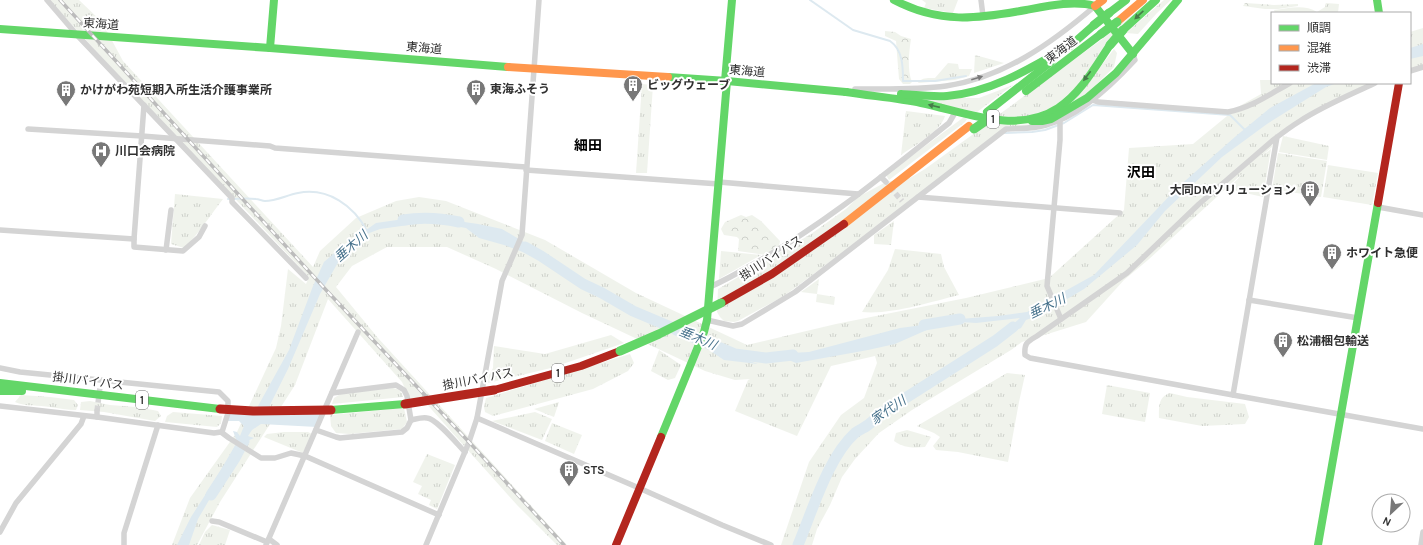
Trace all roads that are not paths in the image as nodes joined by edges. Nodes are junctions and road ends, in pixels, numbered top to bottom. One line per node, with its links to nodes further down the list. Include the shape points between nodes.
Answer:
1 (47, 0): 17 (street)
2 (274, 0): 19 (main road)
3 (538, 0): 22 (street)
4 (732, 0): 24 (main road)
5 (894, 0): 15 (main road, via 933,16)
6 (982, 0): 15 (street)
7 (1103, 0): 13 (main road)
8 (1126, 0): 18 (main road, 東海道 / 1, bridge)
9 (1143, 0): 33 (main road, 東海道 / 1, bridge, via 1101,34)
10 (1156, 0): 34 (main road, 1, one-way to 34, bridge, via 1123,30 1068,100 1041,117)
11 (1178, 0): 20 (main road)
12 (1377, 0): 14 (main road)
13 (1094, 6): 15 (main road, via 1081,1 1066,2); 20 (main road); 28 (street, one-way to 13, via 926,88 948,86 985,76 1022,59 1054,39)
14 (1379, 12)
15 (983, 16)
16 (0, 29): 17 (main road, 東海道)
17 (77, 35): 19 (main road, 東海道); 31 (street)
18 (1074, 43): 29 (main road, 1, via 1018,76 980,90 947,96); 33 (main road, 東海道 / 1)
19 (270, 48): 22 (main road, 東海道)
20 (1133, 54): 30 (street, via 1134,60 1125,71); 34 (main road, via 1087,98 1052,119)
21 (1423, 67): 23 (street)
22 (533, 69): 24 (main road, 東海道); 40 (street)
23 (1411, 71)
24 (726, 81): 28 (main road, 東海道); 44 (main road)
25 (1288, 84): 30 (street, via 1252,105 1228,112)
26 (1373, 84): 38 (street, via 1300,120)
27 (1399, 84): 50 (main road)
28 (827, 90): 29 (main road, 東海道)
29 (846, 92): 32 (main road, 1, one-way to 29, via 919,102)
30 (1092, 100): 35 (street)
31 (144, 105): 37 (street); 39 (street)
32 (956, 111): 34 (main road, 1, via 1013,122); 42 (street, via 949,123)
33 (991, 113): 41 (main road, 東海道 / 1)
34 (1027, 121)
35 (1060, 121): 46 (street, via 1036,128 1006,129); 49 (street)
36 (28, 129): 37 (street)
37 (142, 136): 39 (street); 56 (street)
38 (1276, 137): 60 (street); 62 (street, via 1199,204 1127,273)
39 (176, 139): 40 (street); 58 (street, via 232,198 232,202)
40 (526, 168): 44 (street); 77 (street, via 522,235 502,281)
41 (907, 175): 70 (main road, 掛川バイパス / 1, bridge, via 854,217 772,274 721,303 659,334 581,366 494,390 405,404 331,410 253,411)
42 (881, 177): 43 (street); 45 (street)
43 (886, 182)
44 (719, 183): 45 (street); 59 (main road)
45 (858, 194): 59 (street, via 803,234)
46 (918, 197): 48 (street); 49 (street)
47 (902, 201): 48 (street)
48 (906, 206): 63 (street, via 795,292 751,320 733,326)
49 (1054, 207): 52 (street); 62 (street, via 1047,286)
50 (1378, 207): 53 (street); 61 (main road)
51 (171, 210): 57 (street)
52 (1120, 212)
53 (1423, 215)
54 (205, 226): 57 (street, via 198,237 183,251)
55 (0, 230): 56 (street)
56 (134, 239): 57 (street, via 134,246)
57 (166, 250)
58 (306, 278)
59 (710, 287): 63 (main road)
60 (1249, 300): 61 (street); 73 (street)
61 (1358, 318): 75 (main road)
62 (1062, 319): 73 (street, via 1027,341 1025,355 1030,358)
63 (707, 320): 85 (main road)
64 (358, 332): 72 (street)
65 (0, 368): 67 (street)
66 (0, 378): 70 (main road, via 27,381)
67 (101, 380): 69 (street); 82 (street, via 219,392 228,401 228,413)
68 (0, 383): 70 (main road, 掛川バイパス / 1)
69 (100, 387)
70 (64, 390): 71 (main road)
71 (0, 391)
72 (332, 393): 78 (street, via 396,385 404,390 407,396); 81 (street)
73 (1233, 395): 75 (street)
74 (0, 406): 76 (street)
75 (1341, 414): 80 (street); 96 (main road)
76 (84, 416): 79 (street, via 97,414); 88 (street, via 81,424 16,503)
77 (477, 418): 83 (street); 85 (street)
78 (411, 420): 81 (street, via 402,432 340,438); 83 (street, via 433,420)
79 (158, 425): 82 (street); 91 (street, via 124,533)
80 (1423, 429)
81 (316, 430): 84 (street)
82 (222, 432): 84 (street, via 261,458 275,458 291,453)
83 (465, 452): 86 (street)
84 (305, 456): 86 (street); 90 (street)
85 (639, 488): 94 (main road); 95 (street)
86 (440, 515): 93 (street)
87 (212, 521): 90 (street)
88 (0, 532)
89 (1423, 532): 97 (street)
90 (268, 542): 92 (street)
91 (124, 545)
92 (277, 545)
93 (426, 545)
94 (616, 545)
95 (771, 545)
96 (1318, 545)
97 (1421, 545)

